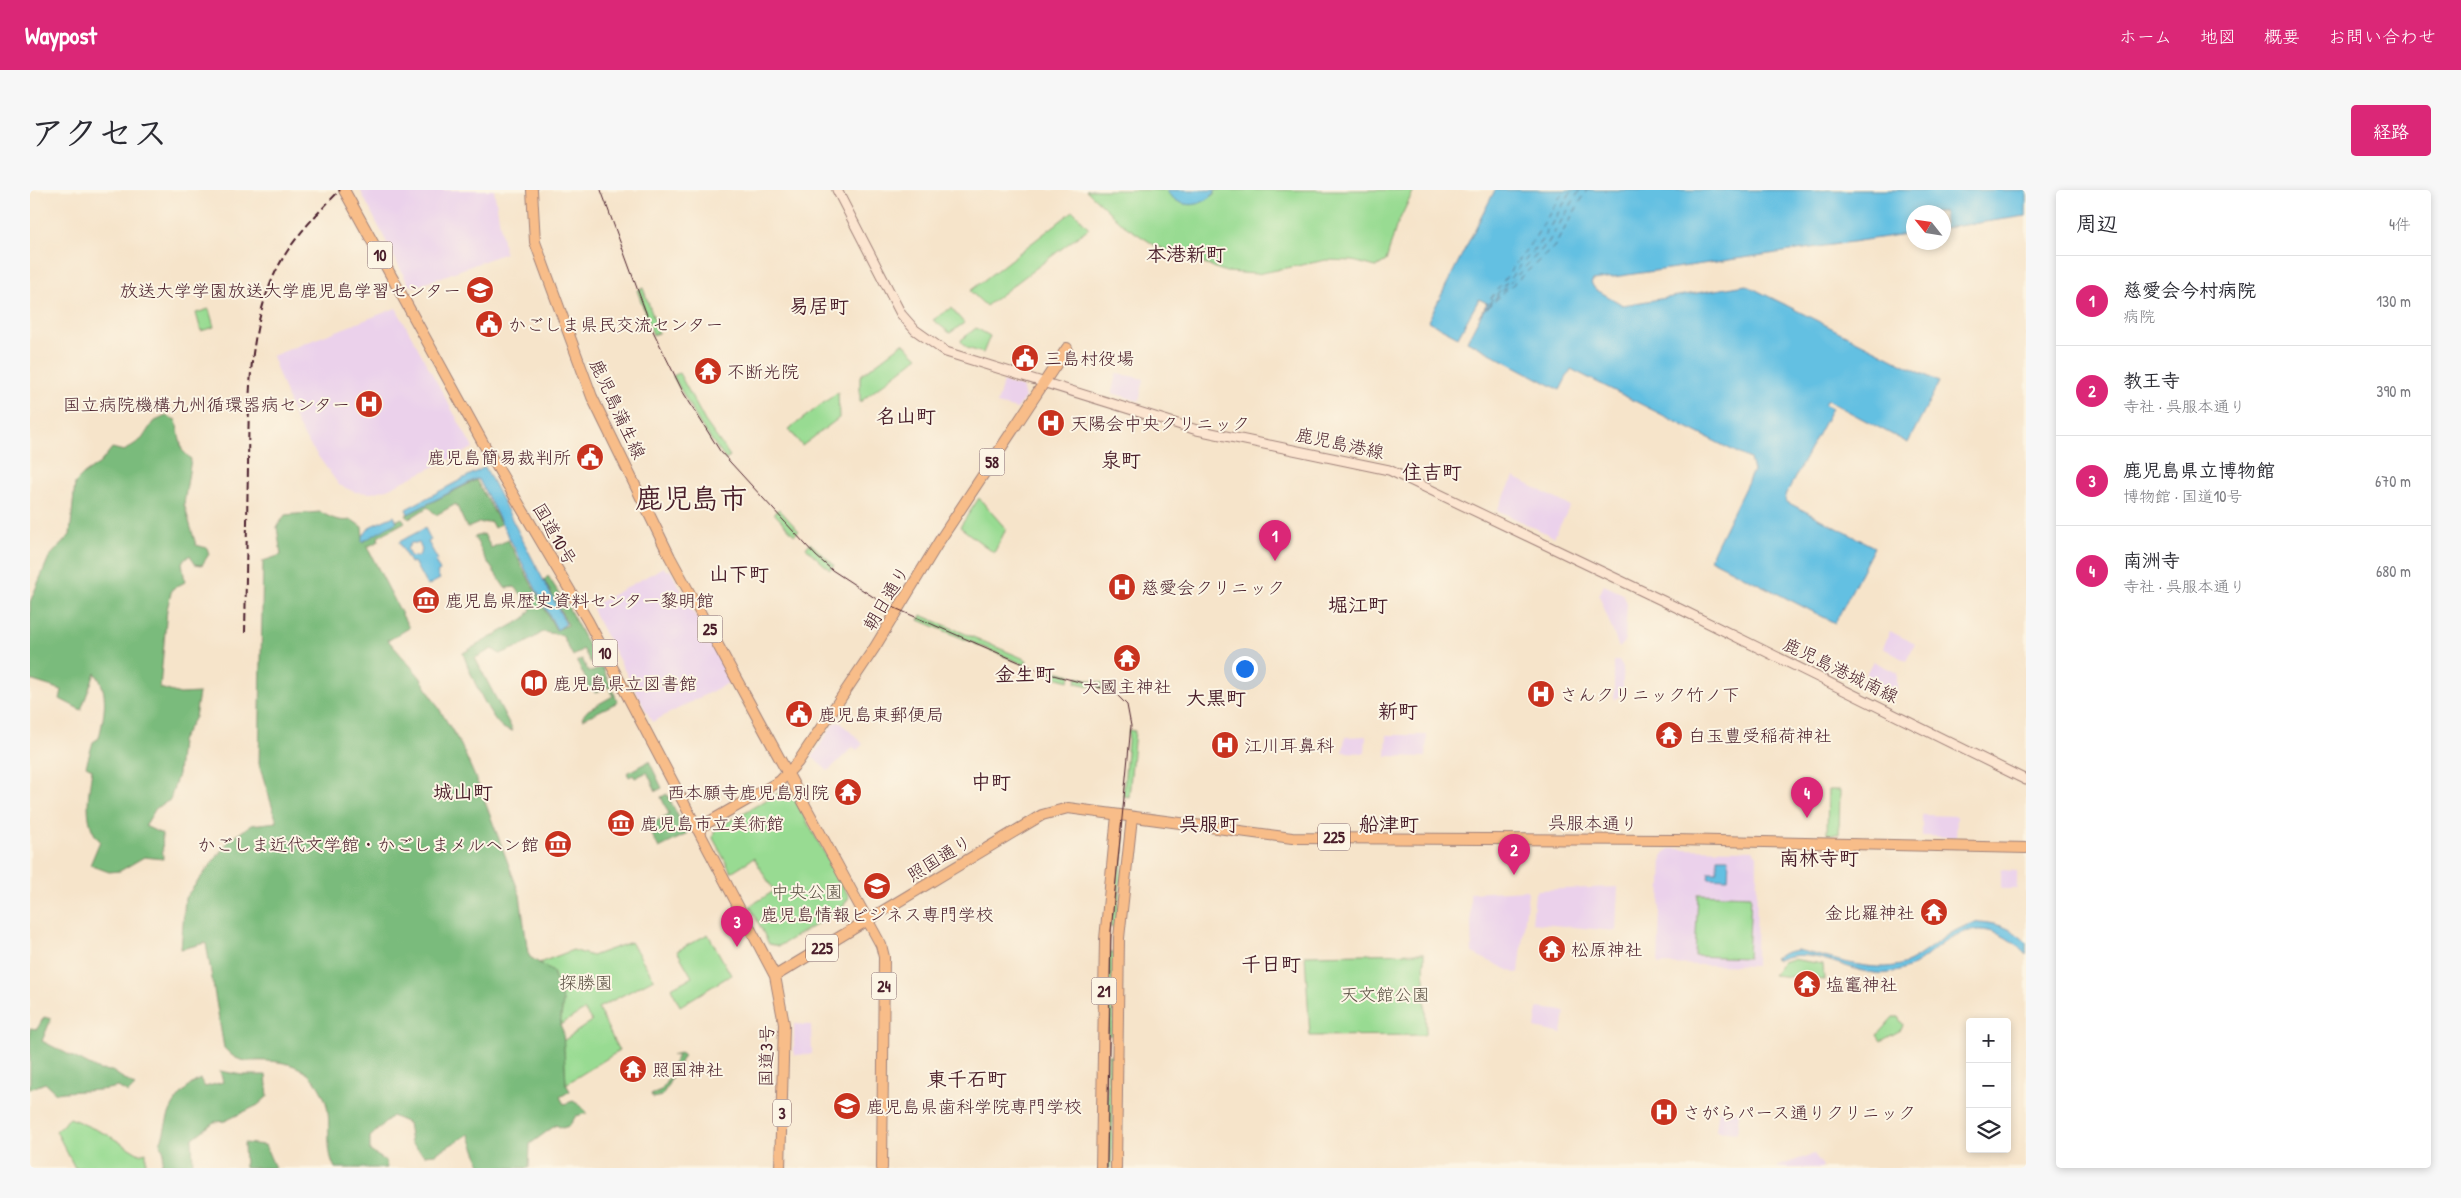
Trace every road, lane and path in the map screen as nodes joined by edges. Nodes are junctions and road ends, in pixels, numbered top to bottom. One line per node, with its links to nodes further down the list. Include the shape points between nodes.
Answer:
1 (344, 190): 11 (main road, 国道10号 / 10, via 483,443 588,621)
2 (532, 190): 7 (main road, 鹿児島蒲生線 / 25, via 535,242 592,396 670,557)
3 (837, 190): 5 (main road, 鹿児島港線, via 909,324 953,355)
4 (1068, 348): 5 (main road, 朝日通り / 58)
5 (1044, 383): 6 (main road, 鹿児島港線, via 1197,430 1389,470); 7 (main road, 朝日通り / 58, via 943,535 875,647)
6 (1640, 590): 8 (main road, 鹿児島港城南線)
7 (788, 774): 11 (main road, 朝日通り / 58); 13 (main road, 鹿児島蒲生線 / 25)
8 (2026, 780)
9 (1116, 815): 10 (main road, 照国通り / 225); 13 (main road, 照国通り / 225, via 1068,808 1042,815); 17 (main road, 21, via 1105,939)
10 (1132, 817): 12 (main road, 呉服本通り / 225, via 1292,838 1663,840); 18 (main road, 21, via 1119,938)
11 (697, 829): 14 (main road, 国道10号 / 10)
12 (2026, 848)
13 (869, 920): 14 (main road, 照国通り / 225); 16 (main road, 24, via 884,957)
14 (775, 976): 15 (main road, 国道3号 / 3, via 784,1024)
15 (780, 1168)
16 (882, 1168)
17 (1101, 1168)
18 (1116, 1168)

